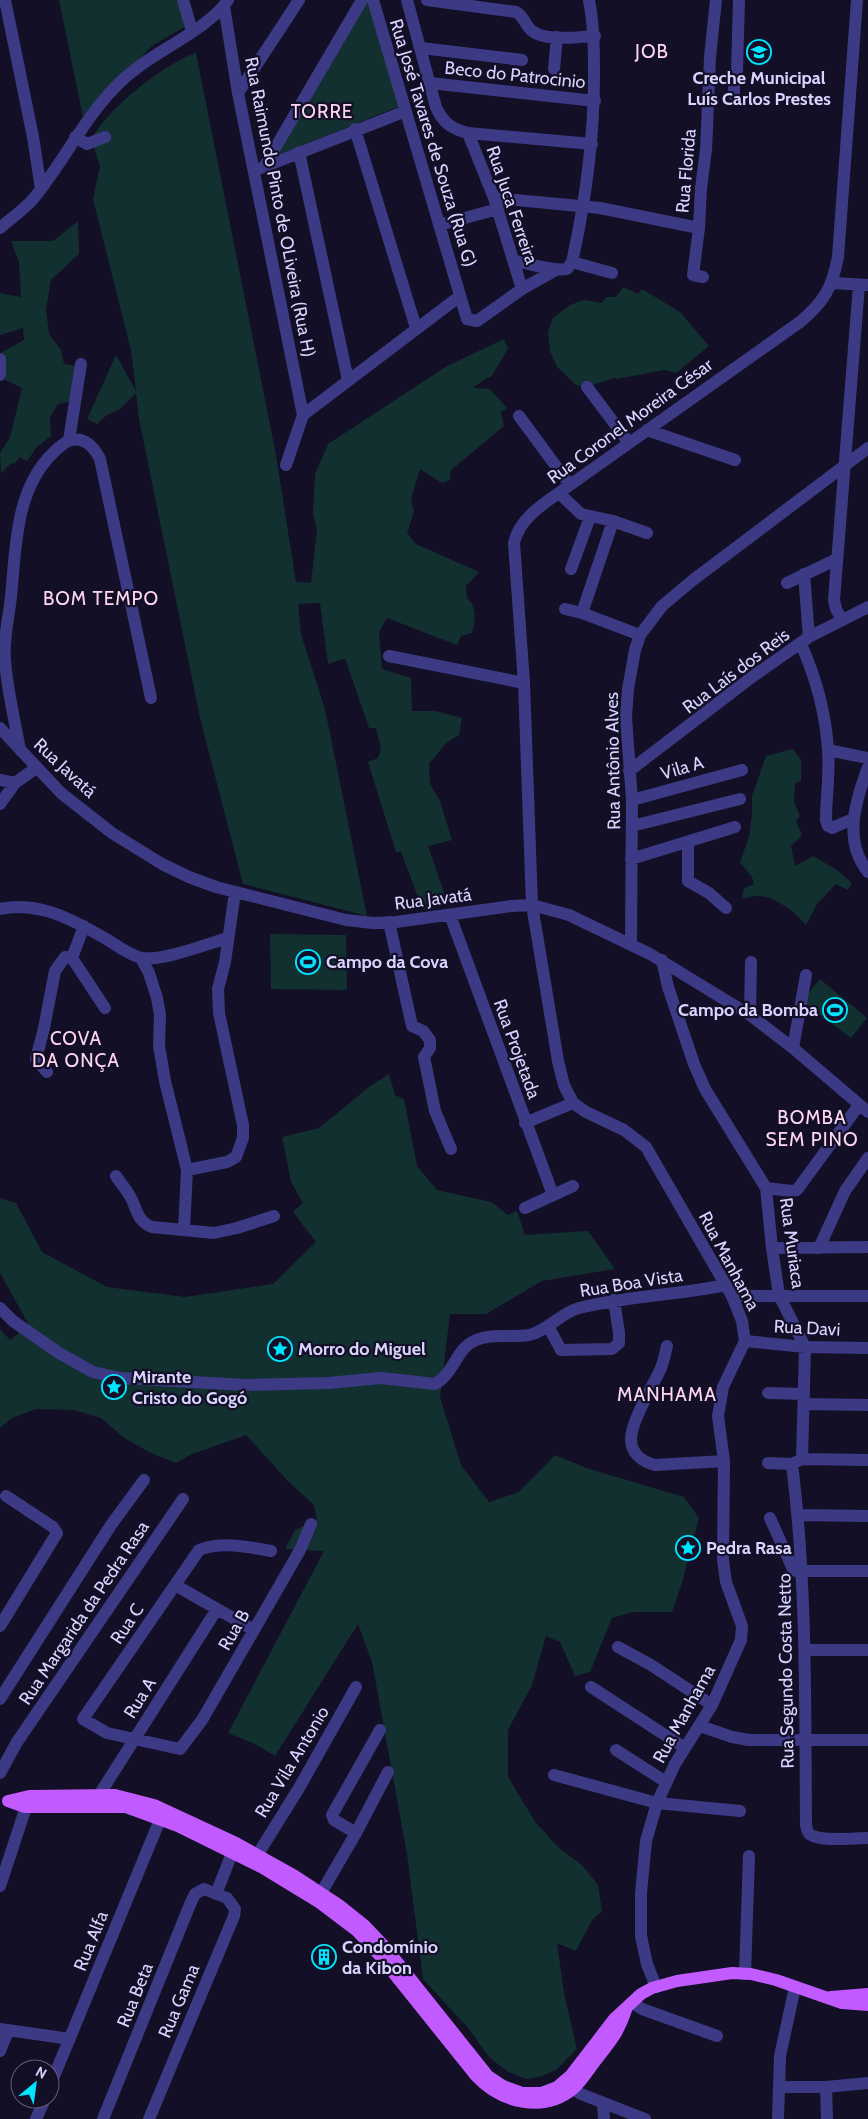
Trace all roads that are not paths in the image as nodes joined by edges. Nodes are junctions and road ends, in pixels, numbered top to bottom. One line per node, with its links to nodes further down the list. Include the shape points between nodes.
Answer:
1 (5, 0): 31 (street, via 34,138)
2 (183, 0): 13 (street)
3 (299, 0): 20 (street)
4 (362, 0): 30 (street)
5 (373, 0): 23 (street, Rua José Tavares de Souza (Rua G))
6 (407, 0): 16 (street, Rua Juca Ferreira)
7 (427, 0): 15 (street, via 516,12 536,34)
8 (589, 0): 14 (street)
9 (716, 0): 36 (street, Rua Florida)
10 (739, 0): 21 (street)
11 (857, 0): 41 (street, Rua Coronel Moreira César, via 839,244)
12 (226, 3): 13 (street); 20 (street, Rua Raimundo Pinto de OLiveira (Rua H))
13 (192, 31): 26 (street, via 136,68 92,112)
14 (595, 36): 15 (street); 22 (street)
15 (557, 37): 18 (street)
16 (421, 48): 17 (street); 19 (street, Rua Juca Ferreira)
17 (522, 60)
18 (554, 69)
19 (430, 83): 22 (street, Beco do Patrocinio); 25 (street, Rua Juca Ferreira, via 441,118 457,130)
20 (238, 93): 30 (street, Rua Raimundo Pinto de OLiveira (Rua H))
21 (734, 95)
22 (595, 101): 28 (street)
23 (406, 111): 24 (street); 34 (street, Rua José Tavares de Souza (Rua G))
24 (355, 129): 29 (street); 45 (street)
25 (468, 133): 28 (street, Rua Juca Ferreira); 32 (street, Rua Juca Ferreira)
26 (75, 137): 27 (street, via 87,144); 31 (street)
27 (105, 137)
28 (592, 144): 33 (street)
29 (299, 152): 30 (street); 49 (street)
30 (259, 168): 51 (street, Rua Raimundo Pinto de OLiveira (Rua H))
31 (41, 189): 35 (street, via 24,209)
32 (496, 204): 33 (street); 34 (street); 37 (street, Rua Juca Ferreira)
33 (584, 206): 36 (street); 38 (street)
34 (439, 225): 44 (street, Rua José Tavares de Souza (Rua G))
35 (0, 228)
36 (699, 228): 40 (street, Rua Florida, via 693,275)
37 (514, 260): 38 (street); 43 (street, Rua Juca Ferreira)
38 (563, 267): 39 (street); 43 (street)
39 (612, 273)
40 (703, 277)
41 (832, 283): 42 (street); 53 (street, Rua Coronel Moreira César, via 814,311)
42 (863, 285): 59 (street)
43 (522, 289): 44 (street, Rua José Tavares de Souza (Rua G), via 474,322 467,319)
44 (460, 296): 45 (street)
45 (416, 328): 49 (street)
46 (0, 360): 48 (street)
47 (80, 364): 54 (street)
48 (0, 375)
49 (348, 380): 51 (street)
50 (587, 387): 55 (street)
51 (303, 415): 58 (street)
52 (519, 416): 60 (street)
53 (647, 430): 55 (street, Rua Coronel Moreira César); 57 (street)
54 (69, 440): 77 (street, via 90,444 100,459); 79 (street, via 38,471 26,495 19,525 4,637)
55 (628, 443): 60 (street, Rua Coronel Moreira César)
56 (868, 448): 59 (street, Rua Antônio Alves)
57 (735, 460)
58 (286, 465)
59 (844, 465): 65 (street); 73 (street, Rua Antônio Alves, via 693,580 662,606)
60 (570, 485): 61 (street, Rua Coronel Moreira César)
61 (559, 493): 62 (street, via 575,511); 76 (street, Rua Coronel Moreira César, via 521,523 514,543)
62 (590, 517): 63 (street); 66 (street)
63 (613, 521): 64 (street); 71 (street)
64 (647, 533)
65 (837, 560): 67 (street); 72 (street, via 834,600)
66 (571, 569)
67 (804, 574): 68 (street); 74 (street)
68 (787, 584)
69 (868, 606): 72 (street, Rua Laís dos Reis)
70 (565, 609): 71 (street)
71 (582, 613): 73 (street)
72 (842, 620): 74 (street, Rua Laís dos Reis)
73 (640, 635): 85 (street, Rua Antônio Alves, via 628,689)
74 (805, 641): 80 (street, via 820,698); 85 (street, Rua Laís dos Reis, via 752,677)
75 (389, 656): 76 (street)
76 (524, 683): 98 (street, Rua Coronel Moreira César)
77 (151, 698)
78 (0, 728): 79 (street, Rua Javatá)
79 (20, 750): 83 (street, Rua Javatá)
80 (828, 750): 81 (street); 91 (street, via 828,826 832,828)
81 (868, 758)
82 (868, 767): 91 (street)
83 (36, 768): 87 (street); 97 (street, Rua Javatá, via 61,793 112,833 188,877)
84 (742, 770): 89 (street, Vila A)
85 (629, 771): 89 (street, Rua Antônio Alves)
86 (0, 780): 87 (street)
87 (15, 783): 90 (street)
88 (740, 799): 92 (street)
89 (632, 800): 92 (street, Rua Antônio Alves)
90 (0, 804)
91 (853, 819): 96 (street, via 852,837)
92 (632, 826): 95 (street, Rua Antônio Alves)
93 (734, 827): 94 (street)
94 (688, 842): 95 (street); 99 (street, via 688,882)
95 (630, 859): 105 (street, Rua Antônio Alves)
96 (864, 868)
97 (235, 892): 102 (street, Rua Javatá, via 346,920); 104 (street)
98 (532, 905): 101 (street, Rua Javatá); 105 (street, Rua Javatá, via 569,915); 115 (street, via 558,1061)
99 (726, 908)
100 (0, 909): 103 (street, via 14,905 32,906)
101 (450, 914): 102 (street, Rua Javatá); 117 (street, Rua Projetada)
102 (389, 922): 118 (street, via 412,1026 423,1031 430,1040 430,1048 424,1057 435,1111)
103 (84, 926): 106 (street); 107 (street)
104 (228, 938): 107 (street, via 160,958); 120 (street, via 218,988 219,1013 243,1138 236,1158)
105 (631, 944): 108 (street, Rua Javatá)
106 (72, 958): 111 (street); 114 (street, via 65,957 55,971 36,1059)
107 (141, 958): 120 (street, via 157,998 159,1046 165,1081)
108 (662, 960): 112 (street, Rua Javatá); 123 (street, Rua Muriaca, via 694,1064 705,1089)
109 (751, 962): 112 (street)
110 (806, 975): 113 (street)
111 (104, 1008)
112 (750, 1015): 113 (street, Rua Javatá)
113 (793, 1048): 116 (street, Rua Javatá)
114 (47, 1072)
115 (573, 1103): 117 (street); 131 (street, Rua Manhama, via 624,1130 646,1147)
116 (864, 1109): 123 (street, via 797,1190)
117 (525, 1122): 124 (street, Rua Projetada)
118 (451, 1149)
119 (868, 1158): 130 (street, via 845,1191)
120 (187, 1170): 127 (street)
121 (116, 1176): 127 (street, via 144,1223 162,1229)
122 (573, 1186): 124 (street)
123 (766, 1188): 129 (street, Rua Muriaca)
124 (553, 1194): 125 (street)
125 (525, 1208)
126 (274, 1216): 127 (street, via 214,1233)
127 (184, 1230)
128 (867, 1245): 130 (street)
129 (772, 1248): 130 (street); 132 (street, Rua Muriaca)
130 (819, 1248)
131 (729, 1291): 132 (street, Rua Boa Vista); 134 (street, Rua Boa Vista); 137 (street, Rua Manhama, via 742,1321)
132 (779, 1294): 133 (street, Rua Boa Vista); 139 (street, Rua Muriaca)
133 (868, 1296)
134 (614, 1300): 136 (street, Rua Boa Vista, via 565,1313); 136 (street, via 619,1343 612,1349 561,1350)
135 (0, 1308): 136 (street, Rua Boa Vista, via 59,1353 93,1372 120,1378 246,1385 381,1378 435,1384 443,1380 462,1350 474,1340 529,1335)
136 (548, 1326)
137 (744, 1341): 139 (street, Rua Davi); 145 (street, Rua Manhama, via 720,1398 719,1424)
138 (667, 1346): 145 (street, via 662,1366 633,1428 631,1441 634,1450 645,1462 656,1464)
139 (805, 1347): 140 (street, Rua Davi); 142 (street, Rua Muriaca)
140 (868, 1348)
141 (768, 1393): 142 (street)
142 (804, 1399): 143 (street); 146 (street, Rua Muriaca)
143 (868, 1405)
144 (868, 1460): 146 (street)
145 (724, 1461): 168 (street, Rua Manhama, via 723,1560 726,1582 742,1632 737,1652)
146 (797, 1462): 147 (street); 151 (street, Rua Segundo Costa Netto)
147 (768, 1464)
148 (144, 1480): 167 (street, via 110,1525)
149 (6, 1496): 160 (street, via 53,1526 56,1533)
150 (182, 1499): 177 (street, Rua Margarida da Pedra Rasa, via 17,1742)
151 (798, 1515): 152 (street); 156 (street, Rua Segundo Costa Netto)
152 (868, 1516)
153 (770, 1518): 156 (street, via 793,1569)
154 (310, 1524): 161 (street, Rua B, via 300,1550)
155 (272, 1551): 158 (street, Rua C, via 209,1546 199,1550)
156 (801, 1570): 157 (street); 163 (street, Rua Segundo Costa Netto)
157 (868, 1571)
158 (174, 1585): 159 (street); 171 (street, Rua C, via 83,1719 107,1732)
159 (217, 1609): 161 (street); 171 (street, Rua A)
160 (0, 1626)
161 (254, 1630): 171 (street, Rua B, via 202,1720 180,1749)
162 (618, 1647): 168 (street)
163 (805, 1650): 164 (street); 172 (street, Rua Segundo Costa Netto)
164 (868, 1650)
165 (591, 1687): 174 (street)
166 (356, 1688): 189 (street, Rua Vila Antonio)
167 (0, 1699)
168 (712, 1705): 169 (street, Rua Manhama)
169 (700, 1726): 172 (street, via 732,1738); 174 (street, Rua Manhama)
170 (380, 1730): 186 (street, via 332,1814 334,1820)
171 (136, 1739): 180 (street, Rua A)
172 (805, 1740): 173 (street); 187 (street, Rua Segundo Costa Netto, via 807,1831 821,1838)
173 (868, 1740)
174 (685, 1748): 179 (street, Rua Manhama)
175 (616, 1750): 179 (street)
176 (388, 1772): 186 (street)
177 (0, 1773)
178 (554, 1775): 183 (street)
179 (666, 1782): 183 (street, Rua Manhama)
180 (96, 1800): 182 (main road); 185 (main road, via 125,1797)
181 (4, 1801): 182 (main road)
182 (27, 1801): 191 (street)
183 (657, 1802): 184 (street); 195 (street, Rua Manhama, via 646,1841 641,1892 642,1944)
184 (740, 1811)
185 (162, 1814): 188 (main road); 204 (street, Rua Alfa)
186 (356, 1833): 192 (street)
187 (868, 1838)
188 (234, 1847): 189 (main road); 193 (street); 199 (main road, via 351,1926)
189 (258, 1854): 192 (main road)
190 (749, 1856): 194 (street)
191 (0, 1886)
192 (322, 1893): 199 (main road, via 375,1936)
193 (222, 1896): 212 (street, Rua Beta, via 204,1889 195,1894); 213 (street, Rua Gama, via 234,1909 231,1925)
194 (745, 1974): 195 (main road, via 692,1978); 196 (main road)
195 (656, 1987): 201 (main road, via 641,1994)
196 (795, 1987): 198 (main road); 208 (street, via 780,2056)
197 (868, 1994): 198 (main road)
198 (825, 1998): 200 (main road)
199 (424, 2005): 210 (main road, via 499,2084 532,2094)
200 (868, 2005)
201 (629, 2006): 203 (street); 210 (main road, via 614,2019)
202 (4, 2030): 204 (street); 205 (street)
203 (717, 2036)
204 (70, 2039): 206 (street, Rua Alfa)
205 (0, 2051)
206 (60, 2062)
207 (868, 2083): 209 (street)
208 (779, 2087): 209 (street); 216 (street)
209 (826, 2087): 217 (street)
210 (572, 2088): 211 (street)
211 (603, 2103): 214 (street); 215 (street)
212 (104, 2119)
213 (148, 2119)
214 (604, 2119)
215 (645, 2119)
216 (778, 2119)
217 (827, 2119)

